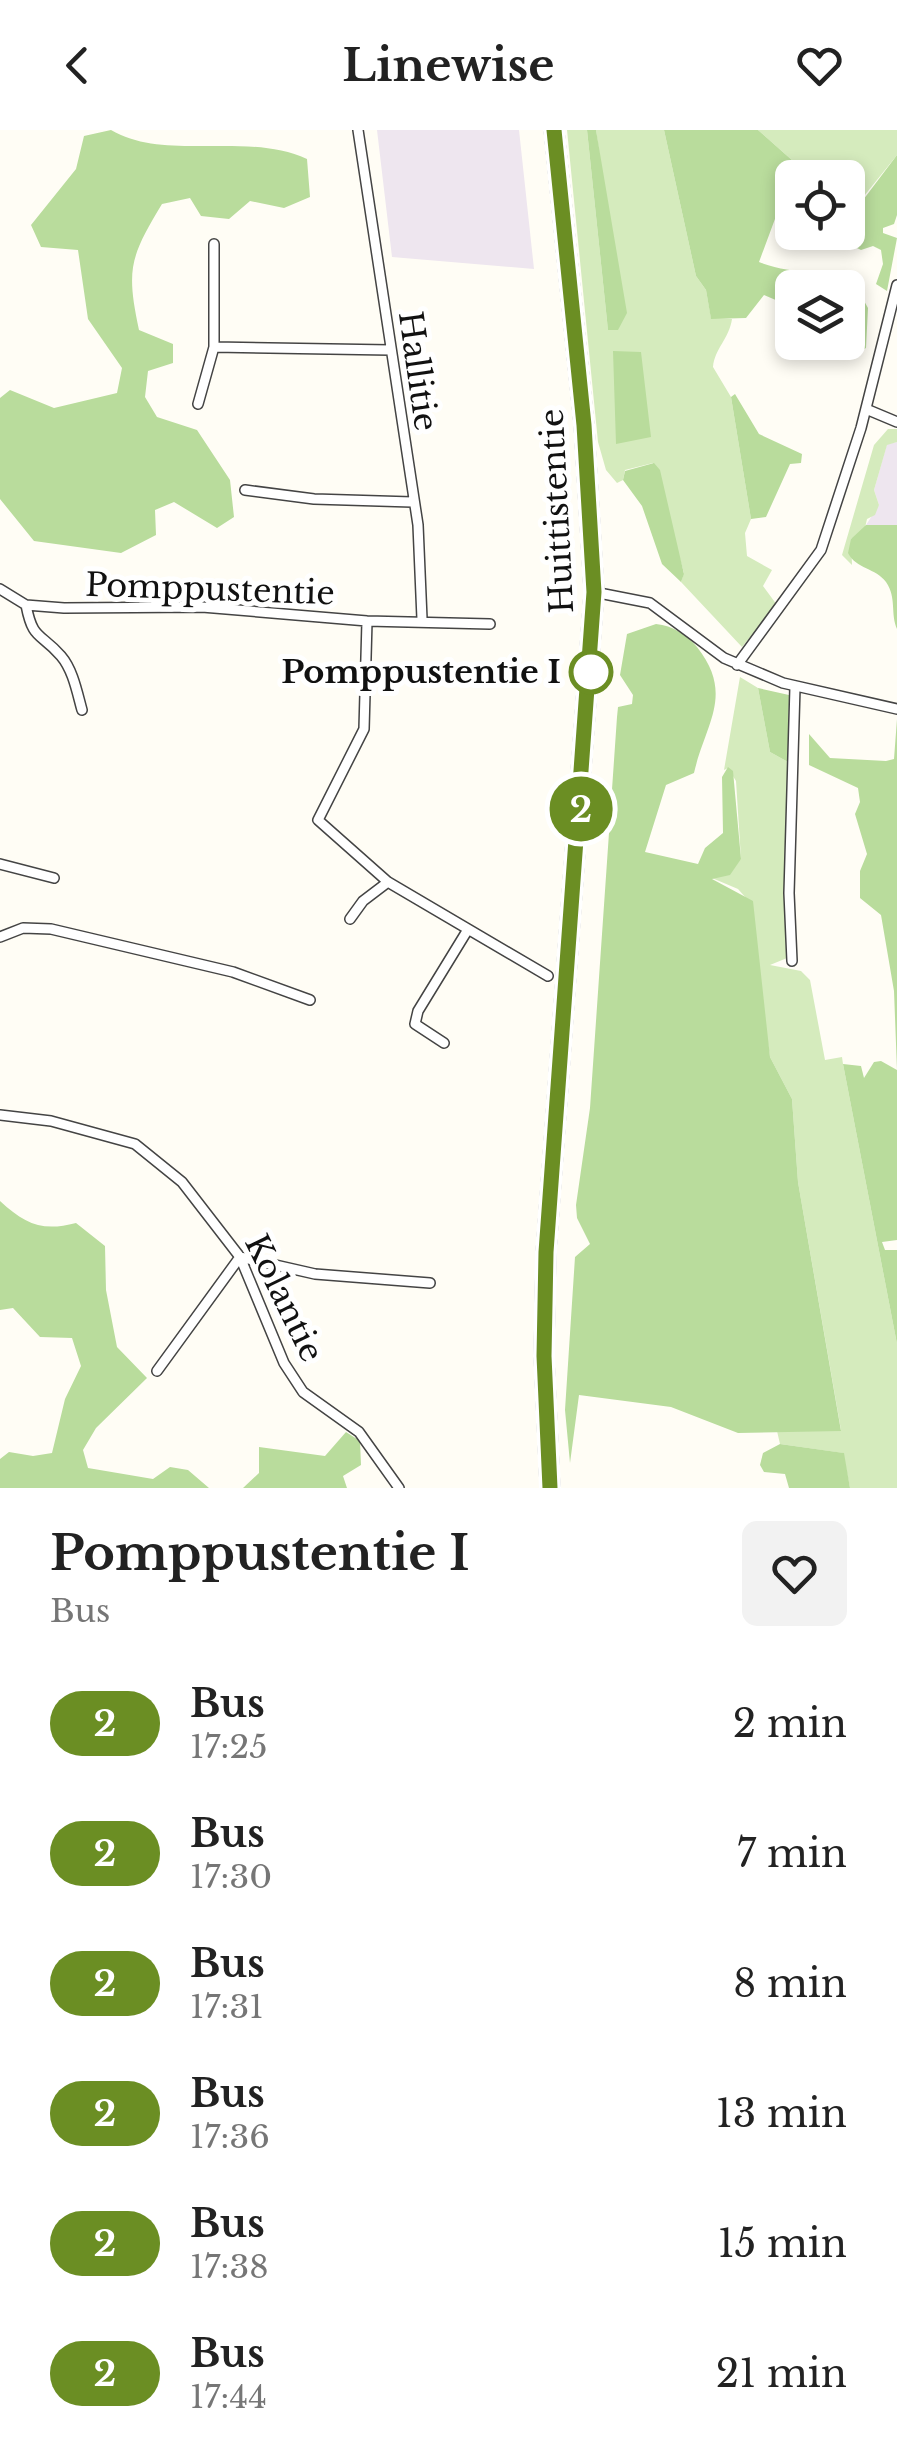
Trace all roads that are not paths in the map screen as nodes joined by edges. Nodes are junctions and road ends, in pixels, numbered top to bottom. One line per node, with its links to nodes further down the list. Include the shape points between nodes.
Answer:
1 (358, 130): 6 (street, Hallitie)
2 (554, 130): 13 (highway, Huittistentie)
3 (214, 244): 5 (street)
4 (897, 286): 8 (street)
5 (214, 347): 6 (street); 7 (street)
6 (390, 350): 11 (street, Hallitie)
7 (198, 404)
8 (866, 409): 9 (street); 18 (street, via 821,550)
9 (897, 422)
10 (245, 490): 11 (street)
11 (412, 502): 15 (street, Hallitie)
12 (0, 589): 14 (street)
13 (594, 592): 18 (street, via 650,602); 37 (highway, Huittistentie, via 546,1252)
14 (26, 605): 16 (street, Pomppustentie, via 202,606); 21 (street, via 30,629 60,655)
15 (422, 619): 16 (street, Pomppustentie); 17 (street, Pomppustentie)
16 (367, 620): 24 (street, via 364,729 318,820)
17 (490, 624)
18 (737, 665): 19 (street)
19 (794, 687): 20 (street); 28 (street)
20 (897, 709)
21 (82, 710)
22 (0, 864): 23 (street)
23 (54, 878)
24 (388, 882): 25 (street); 26 (street)
25 (350, 919)
26 (468, 932): 29 (street); 31 (street, via 415,1024)
27 (0, 937): 30 (street, via 50,928 232,972)
28 (792, 960)
29 (548, 976)
30 (310, 1000)
31 (444, 1043)
32 (0, 1115): 33 (street, Kolantie, via 52,1121 135,1144 182,1182)
33 (240, 1257): 34 (street, via 315,1274); 35 (street); 36 (street, Kolantie, via 284,1363 304,1392 359,1432)
34 (430, 1282)
35 (158, 1371)
36 (399, 1488)
37 (550, 1488)

